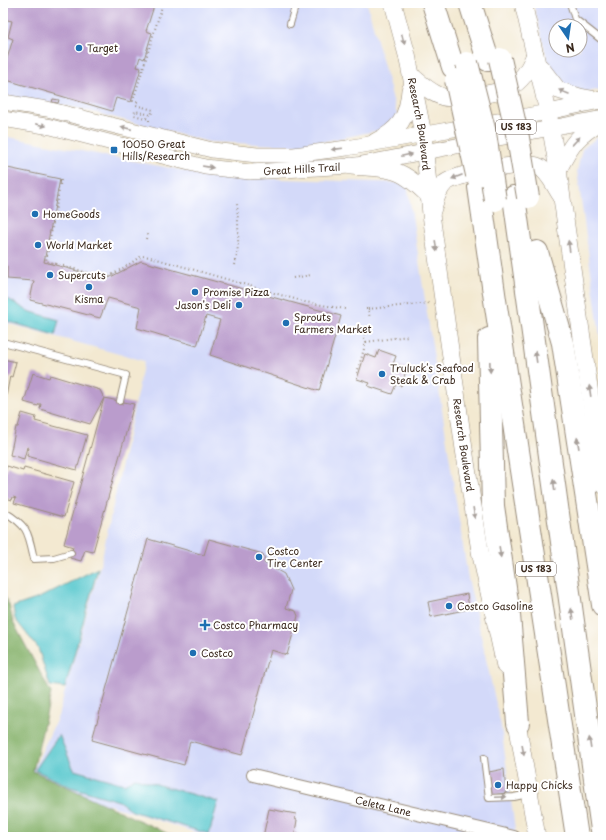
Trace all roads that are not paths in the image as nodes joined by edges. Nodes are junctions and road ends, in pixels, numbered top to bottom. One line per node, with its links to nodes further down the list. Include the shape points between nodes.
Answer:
1 (296, 3): 10 (lane)
2 (393, 3): 15 (main road, Research Boulevard, one-way to 15)
3 (433, 3): 14 (highway, US 183)
4 (448, 3): 14 (highway)
5 (470, 3): 14 (highway)
6 (483, 3): 14 (highway, US 183)
7 (518, 3): 11 (main road)
8 (523, 3): 11 (main road)
9 (570, 3): 12 (lane, via 575,19)
10 (290, 24)
11 (528, 24): 13 (main road)
12 (603, 41)
13 (536, 58): 15 (main road, via 520,81 509,89 480,95 444,98); 16 (main road, one-way to 13, via 558,90); 18 (main road)
14 (477, 62): 30 (highway, US 183, bridge, via 470,139); 30 (highway, US 183, bridge, via 518,138)
15 (412, 76): 22 (main road, Research Boulevard); 24 (main road, via 406,114 390,134)
16 (603, 101): 18 (street, Great Hills Trail)
17 (3, 102): 23 (street, Great Hills Trail, one-way to 17, via 47,109)
18 (548, 112): 21 (main road); 22 (street, Great Hills Trail)
19 (3, 119): 23 (street, Great Hills Trail, one-way to 23)
20 (603, 119): 21 (street, Great Hills Trail); 27 (main road, one-way to 20, via 571,146 582,133)
21 (551, 129): 25 (street, Great Hills Trail); 27 (main road)
22 (423, 134): 24 (street, Great Hills Trail); 25 (main road, Research Boulevard)
23 (150, 139): 24 (street, Great Hills Trail, one-way to 23, via 294,154 257,155); 26 (street, Great Hills Trail, one-way to 26, via 205,167 250,172)
24 (375, 142)
25 (425, 151): 26 (street, Great Hills Trail, one-way to 25); 28 (main road, Research Boulevard)
26 (351, 166): 28 (main road, via 398,171 410,178)
27 (558, 170): 29 (main road)
28 (429, 196): 31 (main road, Research Boulevard)
29 (562, 198): 31 (main road, one-way to 31, via 544,171 537,166 521,164 457,176 444,184 437,194); 36 (main road, one-way to 29)
30 (505, 199): 32 (highway, US 183); 33 (highway, US 183); 48 (highway); 49 (highway, one-way to 30)
31 (431, 214): 40 (main road, Research Boulevard, one-way to 40, via 480,551)
32 (538, 252): 39 (highway, one-way to 32, via 563,343); 41 (highway, US 183)
33 (495, 300): 40 (highway, one-way to 40, via 489,338 493,506 509,615); 47 (highway, US 183)
34 (3, 342): 35 (lane, via 126,375)
35 (120, 401)
36 (603, 485)
37 (3, 510): 38 (lane, via 26,527 34,559 54,558)
38 (71, 553)
39 (603, 605)
40 (518, 723): 44 (main road, Research Boulevard, one-way to 44)
41 (603, 735)
42 (484, 758): 44 (lane, one-way to 44, via 489,798 514,797)
43 (253, 775): 45 (street, Celeta Lane)
44 (530, 793): 46 (main road, Research Boulevard)
45 (514, 837)
46 (537, 837)
47 (577, 837)
48 (585, 837)
49 (602, 837)

